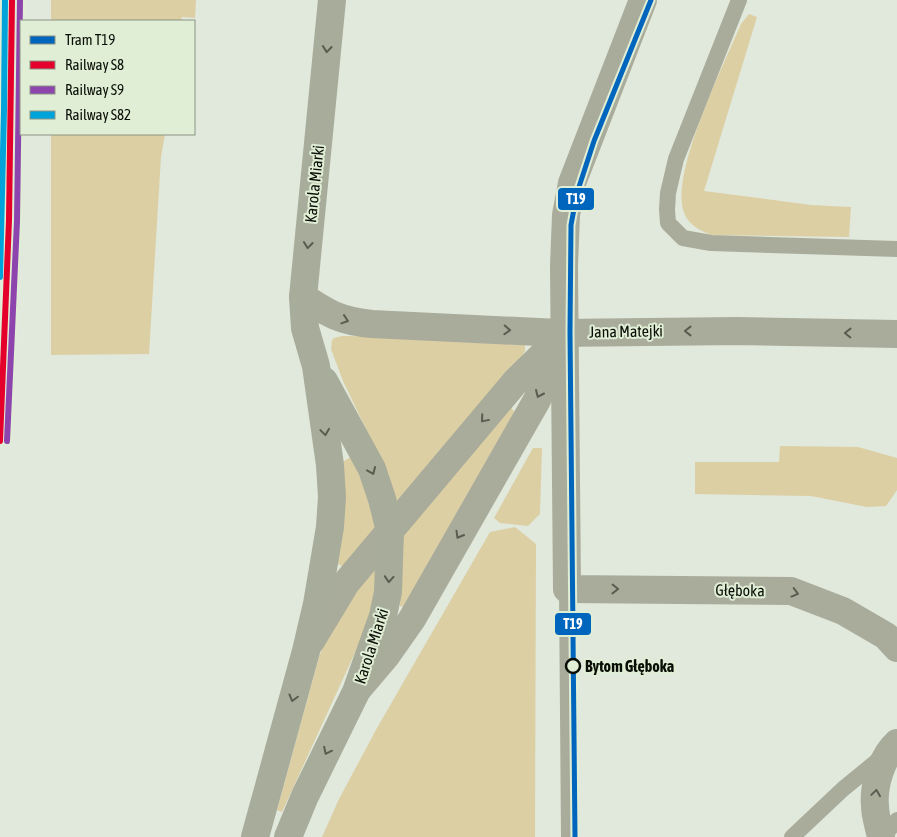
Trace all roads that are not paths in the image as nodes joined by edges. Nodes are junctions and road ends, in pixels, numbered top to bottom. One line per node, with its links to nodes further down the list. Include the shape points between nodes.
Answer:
1 (332, 0): 5 (main road, Karola Miarki, one-way to 5)
2 (643, 0): 6 (street, via 572,183 564,235)
3 (739, 0): 4 (lane, via 676,159 668,193 668,223 683,238 711,243)
4 (897, 248)
5 (302, 297): 6 (street, Jana Matejki, one-way to 6, via 349,322); 8 (main road, Karola Miarki, via 305,328)
6 (565, 333): 7 (street, Jana Matejki, one-way to 6, via 737,331); 9 (street, one-way to 9, via 516,381); 10 (street); 13 (street, one-way to 13, via 536,400 412,619)
7 (897, 334)
8 (316, 366): 9 (main road, Karola Miarki, one-way to 9, via 372,469); 12 (main road, Karola Miarki, one-way to 12, via 332,497 326,555)
9 (390, 530): 12 (street, via 346,583); 13 (main road, Karola Miarki, one-way to 13, via 389,574 383,616)
10 (567, 589): 11 (street, Głęboka, one-way to 11, via 791,591 844,611 886,636); 18 (lane)
11 (897, 648)
12 (306, 651): 16 (main road, Karola Miarki, one-way to 16)
13 (356, 692): 17 (main road, Karola Miarki, one-way to 17)
14 (893, 747): 19 (lane); 20 (street, one-way to 14, via 875,805 878,775)
15 (897, 820): 20 (lane)
16 (255, 837)
17 (288, 837)
18 (568, 837)
19 (792, 837)
20 (882, 837)

